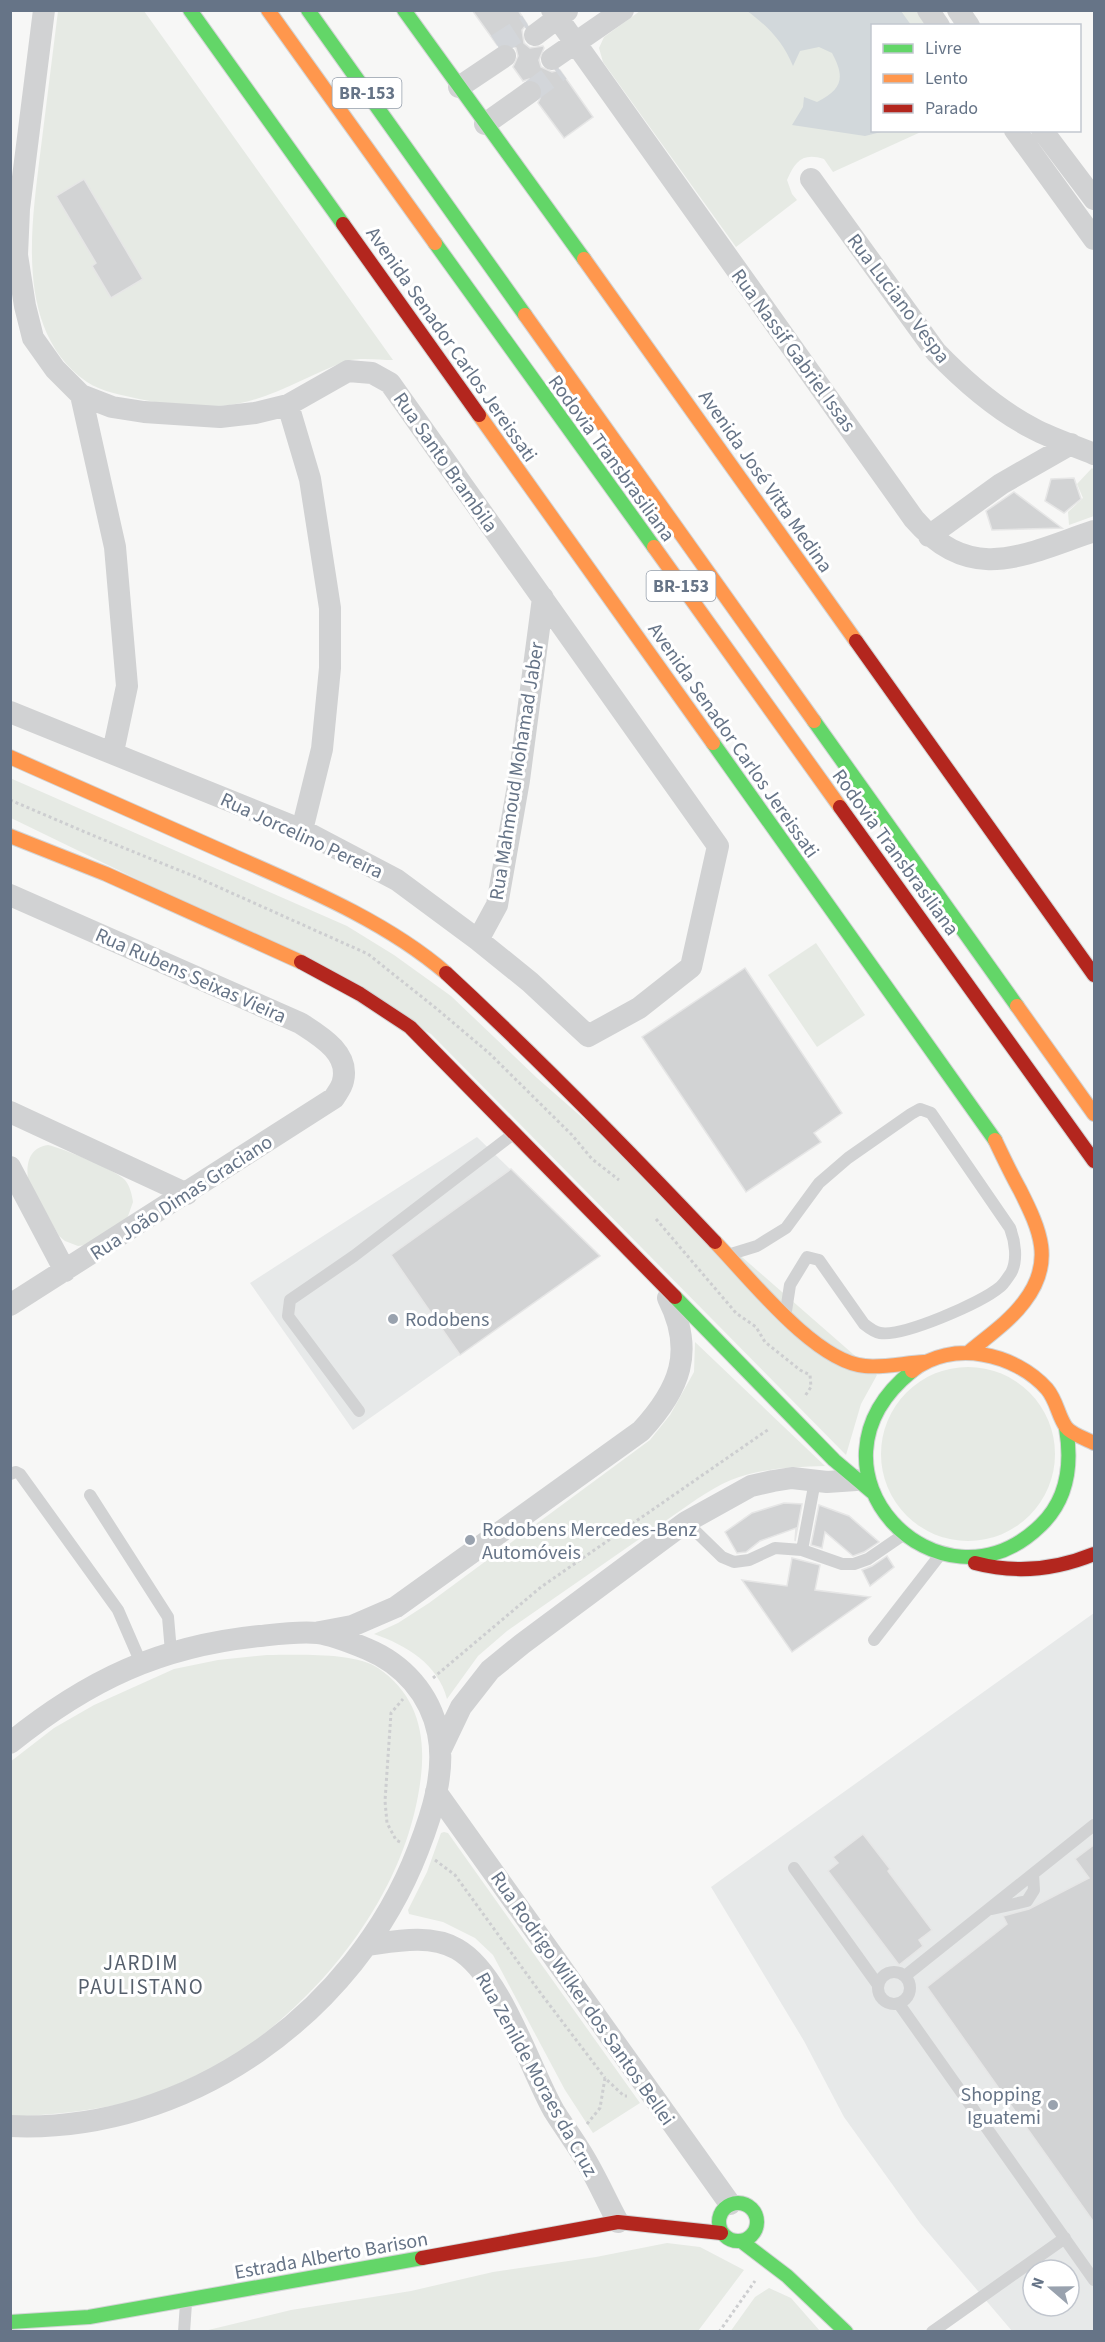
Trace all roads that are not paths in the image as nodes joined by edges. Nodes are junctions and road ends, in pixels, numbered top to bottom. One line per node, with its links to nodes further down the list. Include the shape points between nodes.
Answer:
1 (44, 10): 23 (street, Rua Santo Brambila)
2 (190, 10): 54 (main road, Avenida Senador Carlos Jereissati, via 995,1139 1034,1215 1042,1236 1043,1257 1028,1296)
3 (268, 10): 46 (main road, Rodovia Transbrasiliana / BR-153)
4 (308, 10): 44 (main road, Rodovia Transbrasiliana / BR-153)
5 (404, 10): 16 (main road, Avenida José Vitta Medina)
6 (623, 10): 13 (street)
7 (928, 10): 10 (street)
8 (958, 10): 11 (street)
9 (557, 13): 12 (street); 13 (street, Rua Nassif Gabriel Issas)
10 (938, 24)
11 (968, 24)
12 (532, 30)
13 (578, 49): 15 (street); 31 (street, Rua Nassif Gabriel Issas)
14 (501, 50): 16 (street)
15 (556, 64)
16 (455, 81): 18 (main road, Avenida José Vitta Medina)
17 (526, 86): 18 (street)
18 (482, 119): 40 (main road, Avenida José Vitta Medina)
19 (1016, 132): 24 (street)
20 (1044, 132): 22 (street)
21 (811, 179): 28 (street, Rua Luciano Vespa, via 936,352 1016,419)
22 (1095, 199)
23 (15, 210): 25 (street, Rua Santo Brambila)
24 (1095, 239)
25 (14, 256): 26 (street, Rua Santo Brambila, via 33,338 55,369)
26 (81, 395): 27 (street, Rua Santo Brambila, via 112,407 182,416 220,417); 34 (street, via 115,547 128,686)
27 (288, 405): 32 (street, Rua Santo Brambila, via 348,371 372,374 390,383); 36 (street, via 310,480 330,608 330,668 322,748)
28 (1071, 444): 29 (street, Rua Luciano Vespa); 31 (street, via 1000,484)
29 (1095, 454)
30 (1095, 531): 31 (street, Rua Nassif Gabriel Issas, via 995,561 962,554)
31 (929, 536)
32 (543, 598): 39 (street, Rua Mahmoud Mohamad Jaber, via 519,780 497,905); 41 (street, Rua Santo Brambila, via 718,846 691,967 639,1008)
33 (10, 712): 34 (street, Rua Jorcelino Pereira)
34 (113, 752): 36 (street, Rua Jorcelino Pereira)
35 (10, 757): 49 (main road, via 294,883 399,940 443,971 493,1017)
36 (302, 830): 39 (street, Rua Jorcelino Pereira, via 397,880)
37 (10, 836): 45 (main road, via 54,851 290,955 376,1001 410,1027)
38 (10, 895): 42 (street, Rua Rubens Seixas Vieira, via 300,1023 334,1048 344,1065)
39 (478, 940): 41 (street, Rua Jorcelino Pereira)
40 (1095, 975)
41 (588, 1036)
42 (344, 1082): 48 (street, Rua João Dimas Graciano, via 334,1098)
43 (10, 1112): 48 (street)
44 (1095, 1114)
45 (516, 1132): 51 (main road); 56 (lane, via 354,1257 291,1300 288,1316)
46 (1095, 1161)
47 (10, 1167): 50 (street)
48 (187, 1194): 50 (street, Rua João Dimas Graciano)
49 (728, 1255): 53 (main road); 53 (lane, via 757,1246 786,1228 819,1183 910,1114 920,1109 931,1113 1010,1228 1014,1238 1012,1272 1001,1287 961,1310 882,1334 864,1324 819,1260 807,1257 790,1285)
50 (65, 1271): 52 (street, Rua João Dimas Graciano)
51 (662, 1286): 61 (main road); 69 (street, via 675,1311 683,1347 680,1370 660,1411 641,1431 396,1607 352,1626)
52 (10, 1305)
53 (785, 1315): 55 (main road, via 837,1358 864,1366)
54 (969, 1352): 55 (main road); 57 (main road, via 1011,1362 1030,1374 1053,1398)
55 (924, 1362): 61 (main road, via 905,1374 877,1407 869,1428)
56 (359, 1411)
57 (1066, 1428): 58 (main road); 68 (main road, via 1070,1448 1065,1487 1046,1521 1016,1545 998,1553)
58 (1095, 1443)
59 (10, 1474): 72 (lane, via 20,1474 118,1610)
60 (815, 1481): 61 (street); 63 (street, via 792,1478 751,1486); 65 (lane)
61 (864, 1486): 64 (main road)
62 (90, 1496): 71 (lane, via 168,1617)
63 (686, 1522): 65 (lane, via 722,1557 734,1562 775,1548); 74 (street, via 490,1670 461,1707)
64 (903, 1535): 65 (lane, via 854,1564 842,1564); 66 (main road)
65 (802, 1550)
66 (941, 1554): 68 (main road); 70 (lane)
67 (1095, 1554): 68 (main road, via 1036,1570 994,1569)
68 (959, 1558)
69 (317, 1633): 71 (street, via 220,1640); 74 (street, via 383,1656 404,1672 432,1709)
70 (874, 1640)
71 (171, 1652): 72 (street)
72 (141, 1663): 73 (street, via 48,1712)
73 (10, 1743)
74 (440, 1751): 75 (street)
75 (436, 1791): 78 (street, via 418,1851 393,1906); 83 (street, Rua Rodrigo Wilker dos Santos Bellei, via 646,2086)
76 (1095, 1825): 79 (lane, via 1033,1874 1034,1890 1027,1901 988,1910)
77 (794, 1868): 80 (lane)
78 (368, 1945): 82 (street, via 300,2020 267,2046 195,2089 110,2117); 84 (street, Rua Zenilde Moraes da Cruz, via 435,1941 457,1949 474,1962 494,1989 550,2103)
79 (905, 1976): 80 (lane, via 889,1973); 81 (lane, via 910,1992)
80 (878, 1985): 81 (lane, via 883,2000)
81 (898, 2004): 88 (lane)
82 (10, 2126)
83 (724, 2211): 85 (main road, Estrada Alberto Barison); 86 (main road); 87 (main road, via 742,2203 749,2206)
84 (618, 2222): 85 (main road, Estrada Alberto Barison); 92 (main road, Estrada Alberto Barison)
85 (657, 2224): 86 (main road, Estrada Alberto Barison)
86 (721, 2233): 89 (main road, Estrada Alberto Barison)
87 (764, 2237): 89 (main road, via 754,2233); 90 (main road)
88 (1065, 2238): 91 (lane); 96 (lane)
89 (741, 2241): 90 (main road)
90 (787, 2276): 95 (main road)
91 (1095, 2280)
92 (186, 2301): 93 (main road, Estrada Alberto Barison, via 89,2317); 94 (lane)
93 (10, 2322)
94 (184, 2331)
95 (846, 2331)
96 (932, 2331)

